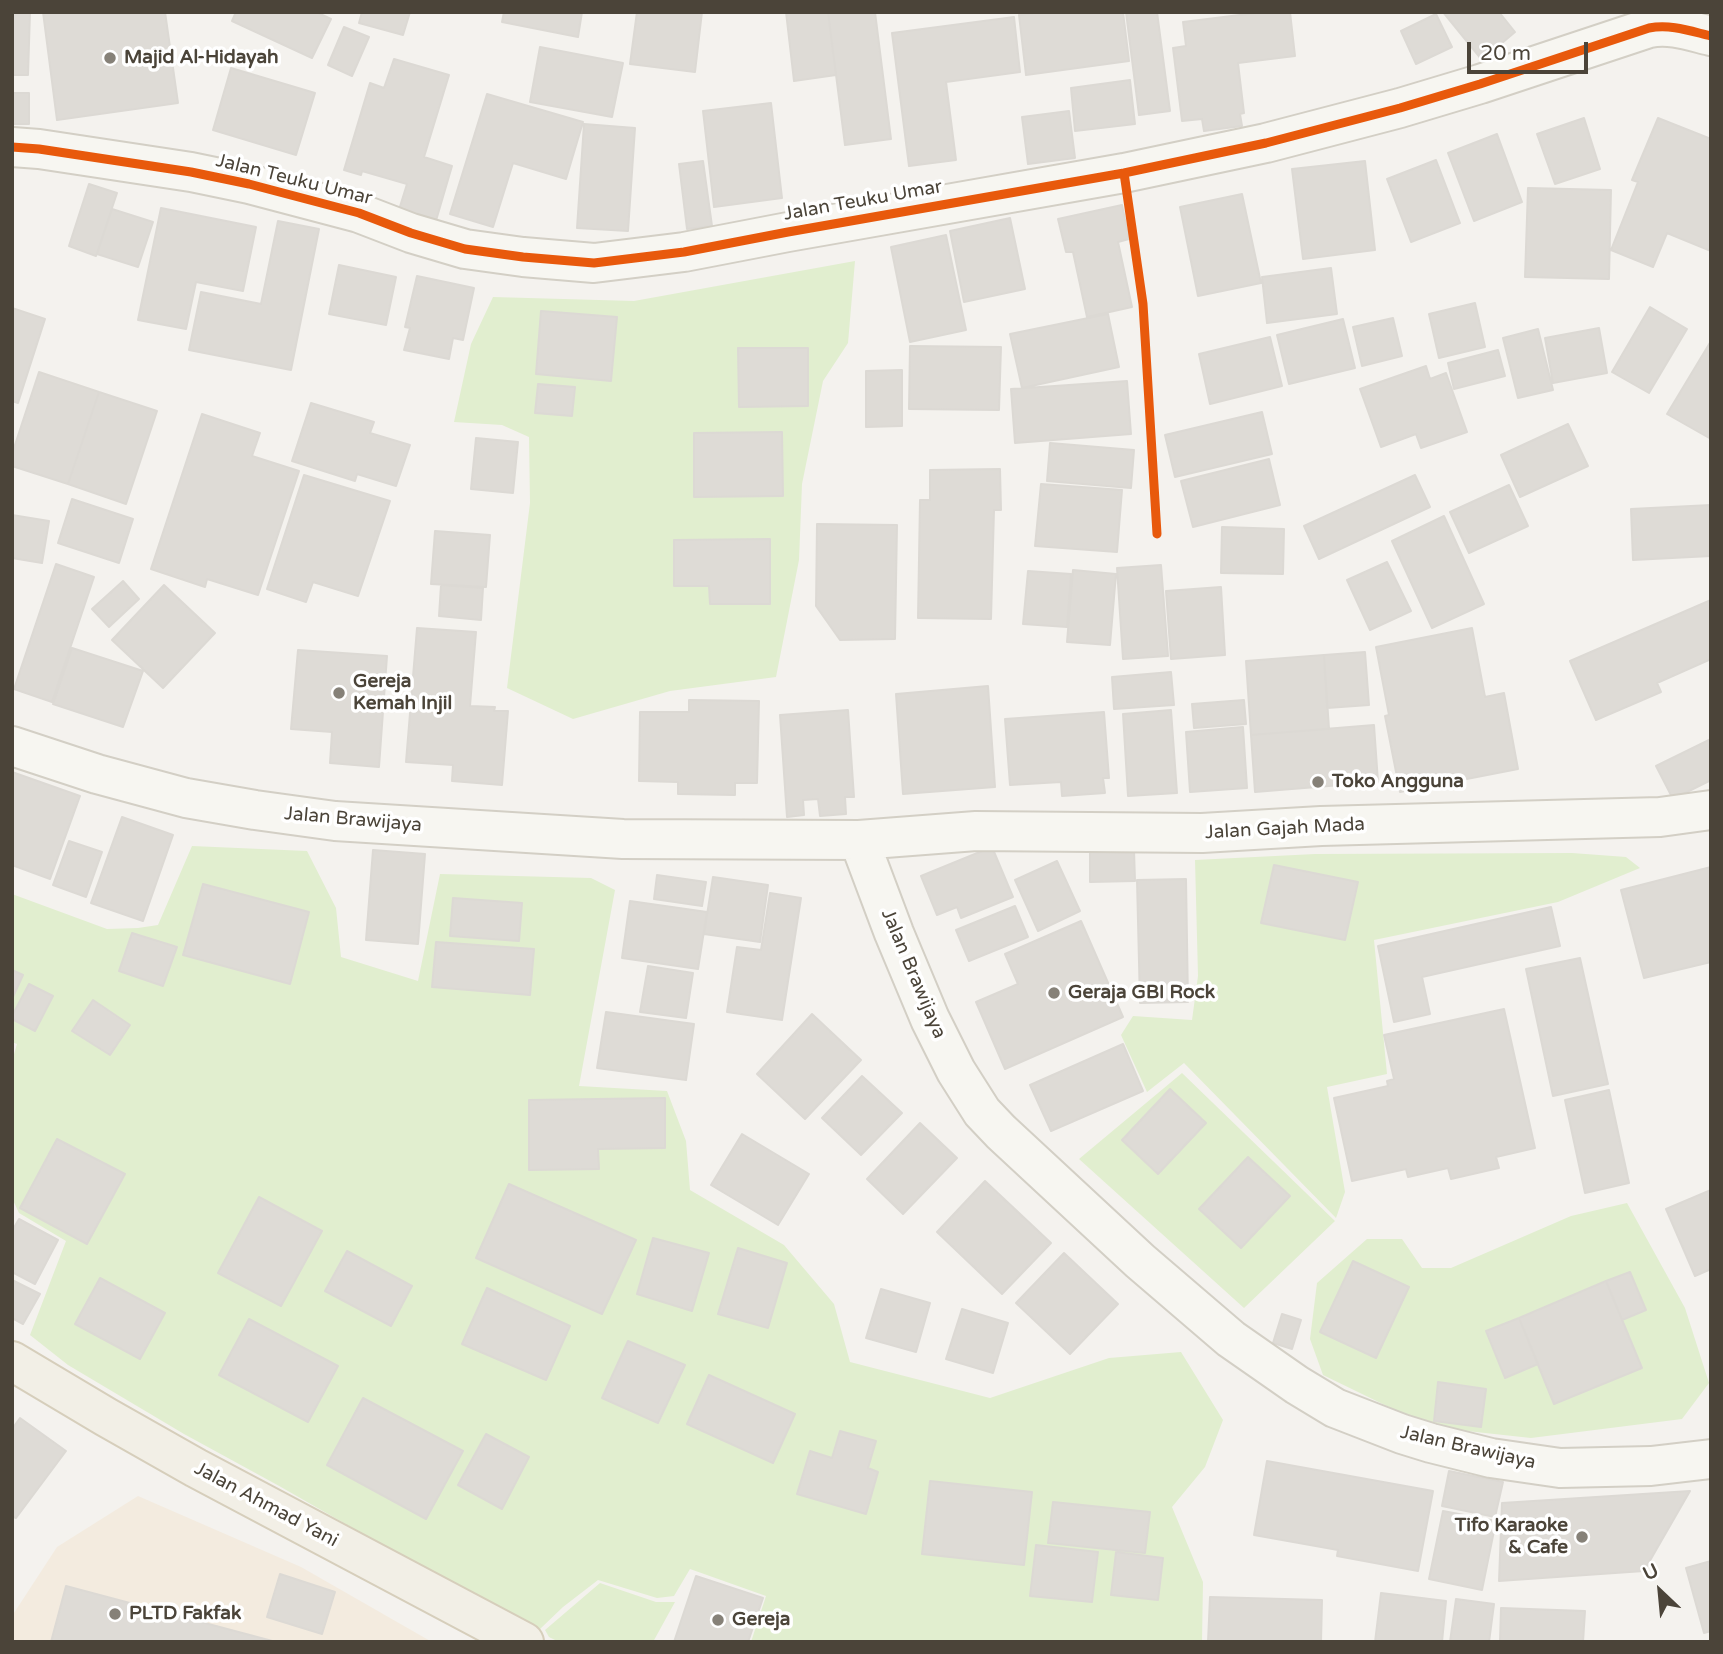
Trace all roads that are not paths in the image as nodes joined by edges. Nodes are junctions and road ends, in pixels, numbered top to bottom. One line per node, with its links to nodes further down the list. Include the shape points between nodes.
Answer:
1 (1711, 36): 2 (main road, Jalan Teuku Umar, via 1676,27 1649,27 1480,84 1266,143 684,252 594,262 465,249 359,213 249,184)
2 (12, 147)
3 (12, 746): 5 (main road, Jalan Brawijaya, via 186,798 335,821 623,839)
4 (1711, 810): 5 (main road, Jalan Gajah Mada, via 1660,817 1202,833 976,831)
5 (859, 841): 7 (main road, Jalan Brawijaya, via 930,1019 982,1112 1140,1261 1231,1339 1335,1408 1430,1443 1560,1468)
6 (12, 1361): 8 (main road, Jalan Ahmad Yani, via 195,1468)
7 (1711, 1459)
8 (524, 1642)

